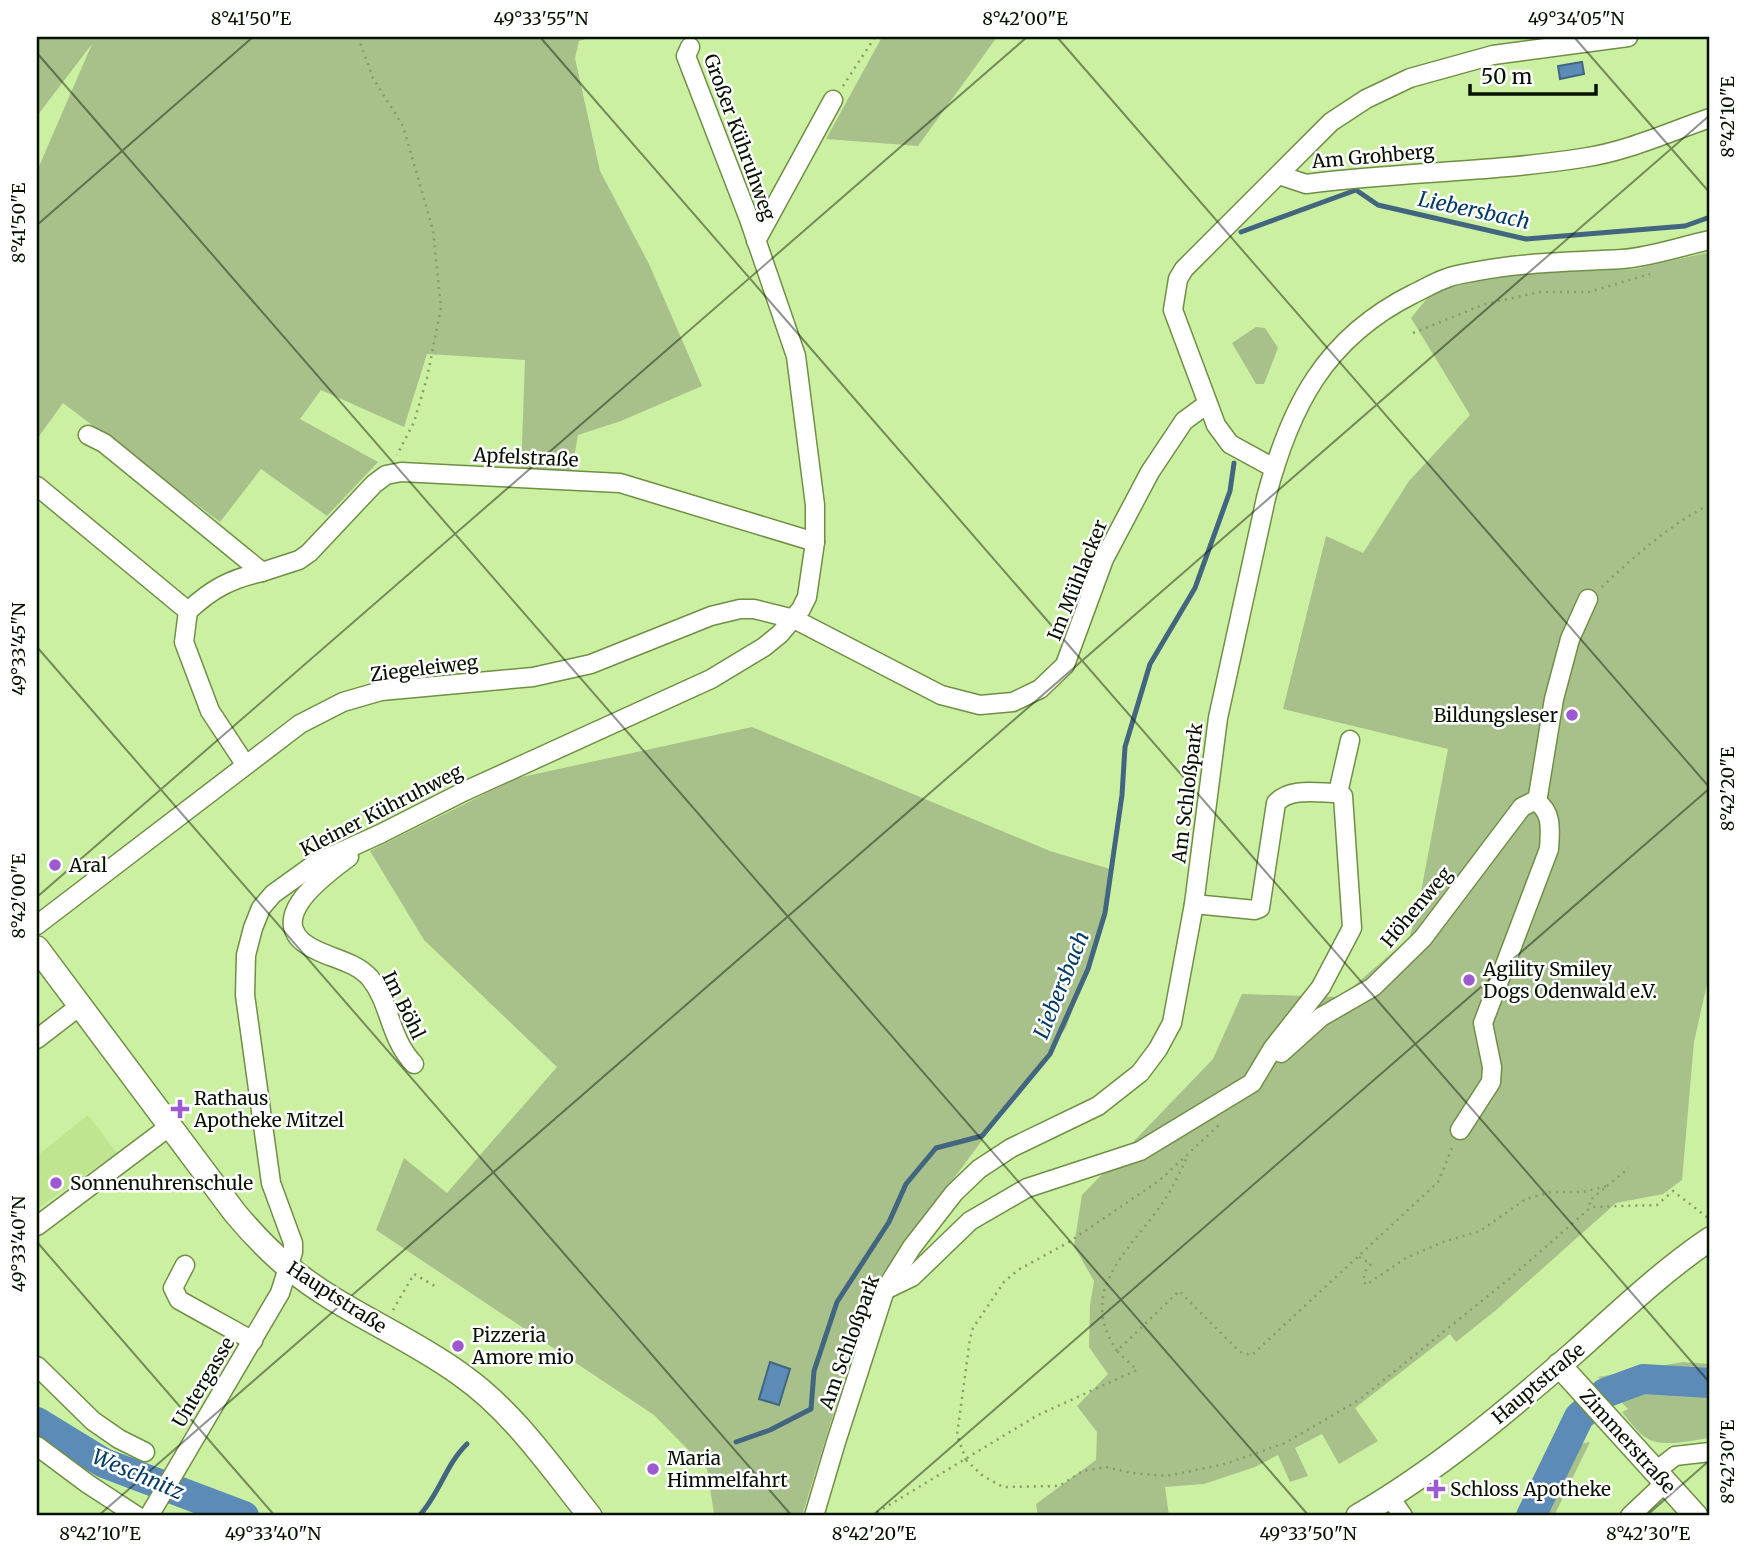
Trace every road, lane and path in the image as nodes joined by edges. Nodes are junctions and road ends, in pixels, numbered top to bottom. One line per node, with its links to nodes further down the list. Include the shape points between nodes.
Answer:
1 (358, 37): 15 (path, via 373,78 403,126 433,230 441,308 414,422)
2 (875, 37): 5 (path)
3 (1628, 37): 7 (street, via 1493,55 1410,78 1348,109)
4 (690, 47): 9 (street, Großer Kühruhweg, via 686,56)
5 (833, 100): 9 (street, Großer Kühruhweg)
6 (1710, 118): 7 (street, Am Grohberg, via 1585,158 1306,184)
7 (1279, 175): 12 (street, via 1178,279 1173,310)
8 (1710, 240): 14 (street, Am Schloßpark, via 1626,258 1513,265 1448,277 1383,309 1326,362 1304,395)
9 (756, 241): 18 (street, Großer Kühruhweg, via 796,356 815,505)
10 (1650, 274): 11 (path, via 1589,292 1540,292 1485,304)
11 (1413, 333)
12 (1207, 404): 14 (street, via 1230,444); 22 (street, Im Mühlacker, via 1184,421 1150,472 1104,559 1065,665 1040,689 1013,702 980,705 941,695)
13 (88, 435): 19 (street, via 104,443)
14 (1274, 468): 29 (street, Am Schloßpark, via 1218,718)
15 (386, 475): 18 (street, Apfelstraße, via 401,472 620,483); 19 (street, via 304,557)
16 (37, 486): 21 (street)
17 (1710, 505): 20 (path, via 1671,529)
18 (815, 542): 22 (street, Großer Kühruhweg, via 807,597)
19 (262, 572): 21 (street, via 235,578 207,593)
20 (1588, 599): 27 (street, via 1570,639 1557,687)
21 (188, 611): 25 (street, via 184,642 201,688 210,711)
22 (794, 619): 23 (street, Großer Kühruhweg, via 764,647); 25 (street, Ziegeleiweg, via 740,609 591,664 556,672 381,691 342,702 300,724)
23 (711, 679): 28 (street, Kleiner Kühruhweg)
24 (1350, 740): 26 (street)
25 (246, 764): 30 (street, Ziegeleiweg)
26 (1338, 793): 29 (street, via 1290,793 1276,803 1260,908); 35 (street, via 1344,799 1352,928 1321,988 1273,1048)
27 (1537, 802): 35 (street, Höhenweg, via 1522,807 1423,938 1373,987 1321,1017 1293,1040); 38 (street, via 1549,818 1549,849 1483,1023 1492,1082)
28 (380, 834): 34 (street, Im Böhl, via 332,869 300,901 293,926 309,947 369,977 397,1042); 48 (street, Kleiner Kühruhweg, via 316,863 273,894 261,908 246,955 245,995 271,1183 293,1243)
29 (1194, 904): 50 (street, Am Schloßpark, via 1172,1023 1140,1073 1098,1106 1011,1148 979,1169 929,1225)
30 (37, 925)
31 (37, 948): 32 (main road, Hauptstraße)
32 (81, 1005): 33 (street); 37 (main road, Hauptstraße)
33 (37, 1039)
34 (414, 1064)
35 (1252, 1083): 50 (street, via 1140,1150 1027,1188 970,1221 912,1277)
36 (1225, 1119): 39 (path)
37 (170, 1126): 44 (street); 48 (main road, Hauptstraße, via 235,1213)
38 (1460, 1130): 46 (path, via 1438,1182)
39 (1187, 1156): 53 (path, via 1176,1183 1106,1282 1102,1312 1107,1335); 59 (path, via 1160,1180 1004,1282 970,1339 957,1435)
40 (1629, 1168): 41 (path)
41 (1607, 1186): 42 (path, via 1589,1201); 46 (path, via 1526,1199 1480,1231 1406,1258 1366,1285 1363,1280 1371,1264)
42 (1591, 1207): 43 (path, via 1657,1205 1673,1191); 59 (path, via 1359,1400 1285,1443 1225,1464 1167,1476 1106,1467 1083,1471 1059,1486 1032,1488 1003,1487)
43 (1710, 1220)
44 (37, 1226)
45 (1710, 1240): 54 (main road, Hauptstraße, via 1675,1263)
46 (1359, 1256): 53 (path, via 1252,1355 1236,1348 1179,1291)
47 (185, 1265): 52 (street, via 173,1288 179,1300)
48 (288, 1268): 51 (main road, Hauptstraße); 52 (street, Untergasse, via 280,1293)
49 (435, 1286): 51 (path, via 414,1274)
50 (885, 1290): 65 (street, Am Schloßpark)
51 (383, 1328): 64 (main road, Hauptstraße, via 489,1396)
52 (253, 1341): 62 (street, Untergasse)
53 (1117, 1351): 59 (path, via 1137,1370 1038,1415)
54 (1559, 1365): 60 (main road, Zimmerstraße); 61 (main road, Hauptstraße)
55 (37, 1366): 57 (street, via 93,1421)
56 (37, 1446): 63 (street)
57 (145, 1452)
58 (1710, 1452): 60 (street, via 1675,1457)
59 (966, 1460): 66 (path)
60 (1661, 1477): 68 (street); 69 (main road, Zimmerstraße)
61 (1396, 1507): 67 (main road, Hauptstraße)
62 (153, 1509)
63 (137, 1516)
64 (590, 1516)
65 (814, 1516)
66 (871, 1516)
67 (1358, 1516)
68 (1630, 1516)
69 (1696, 1516)

